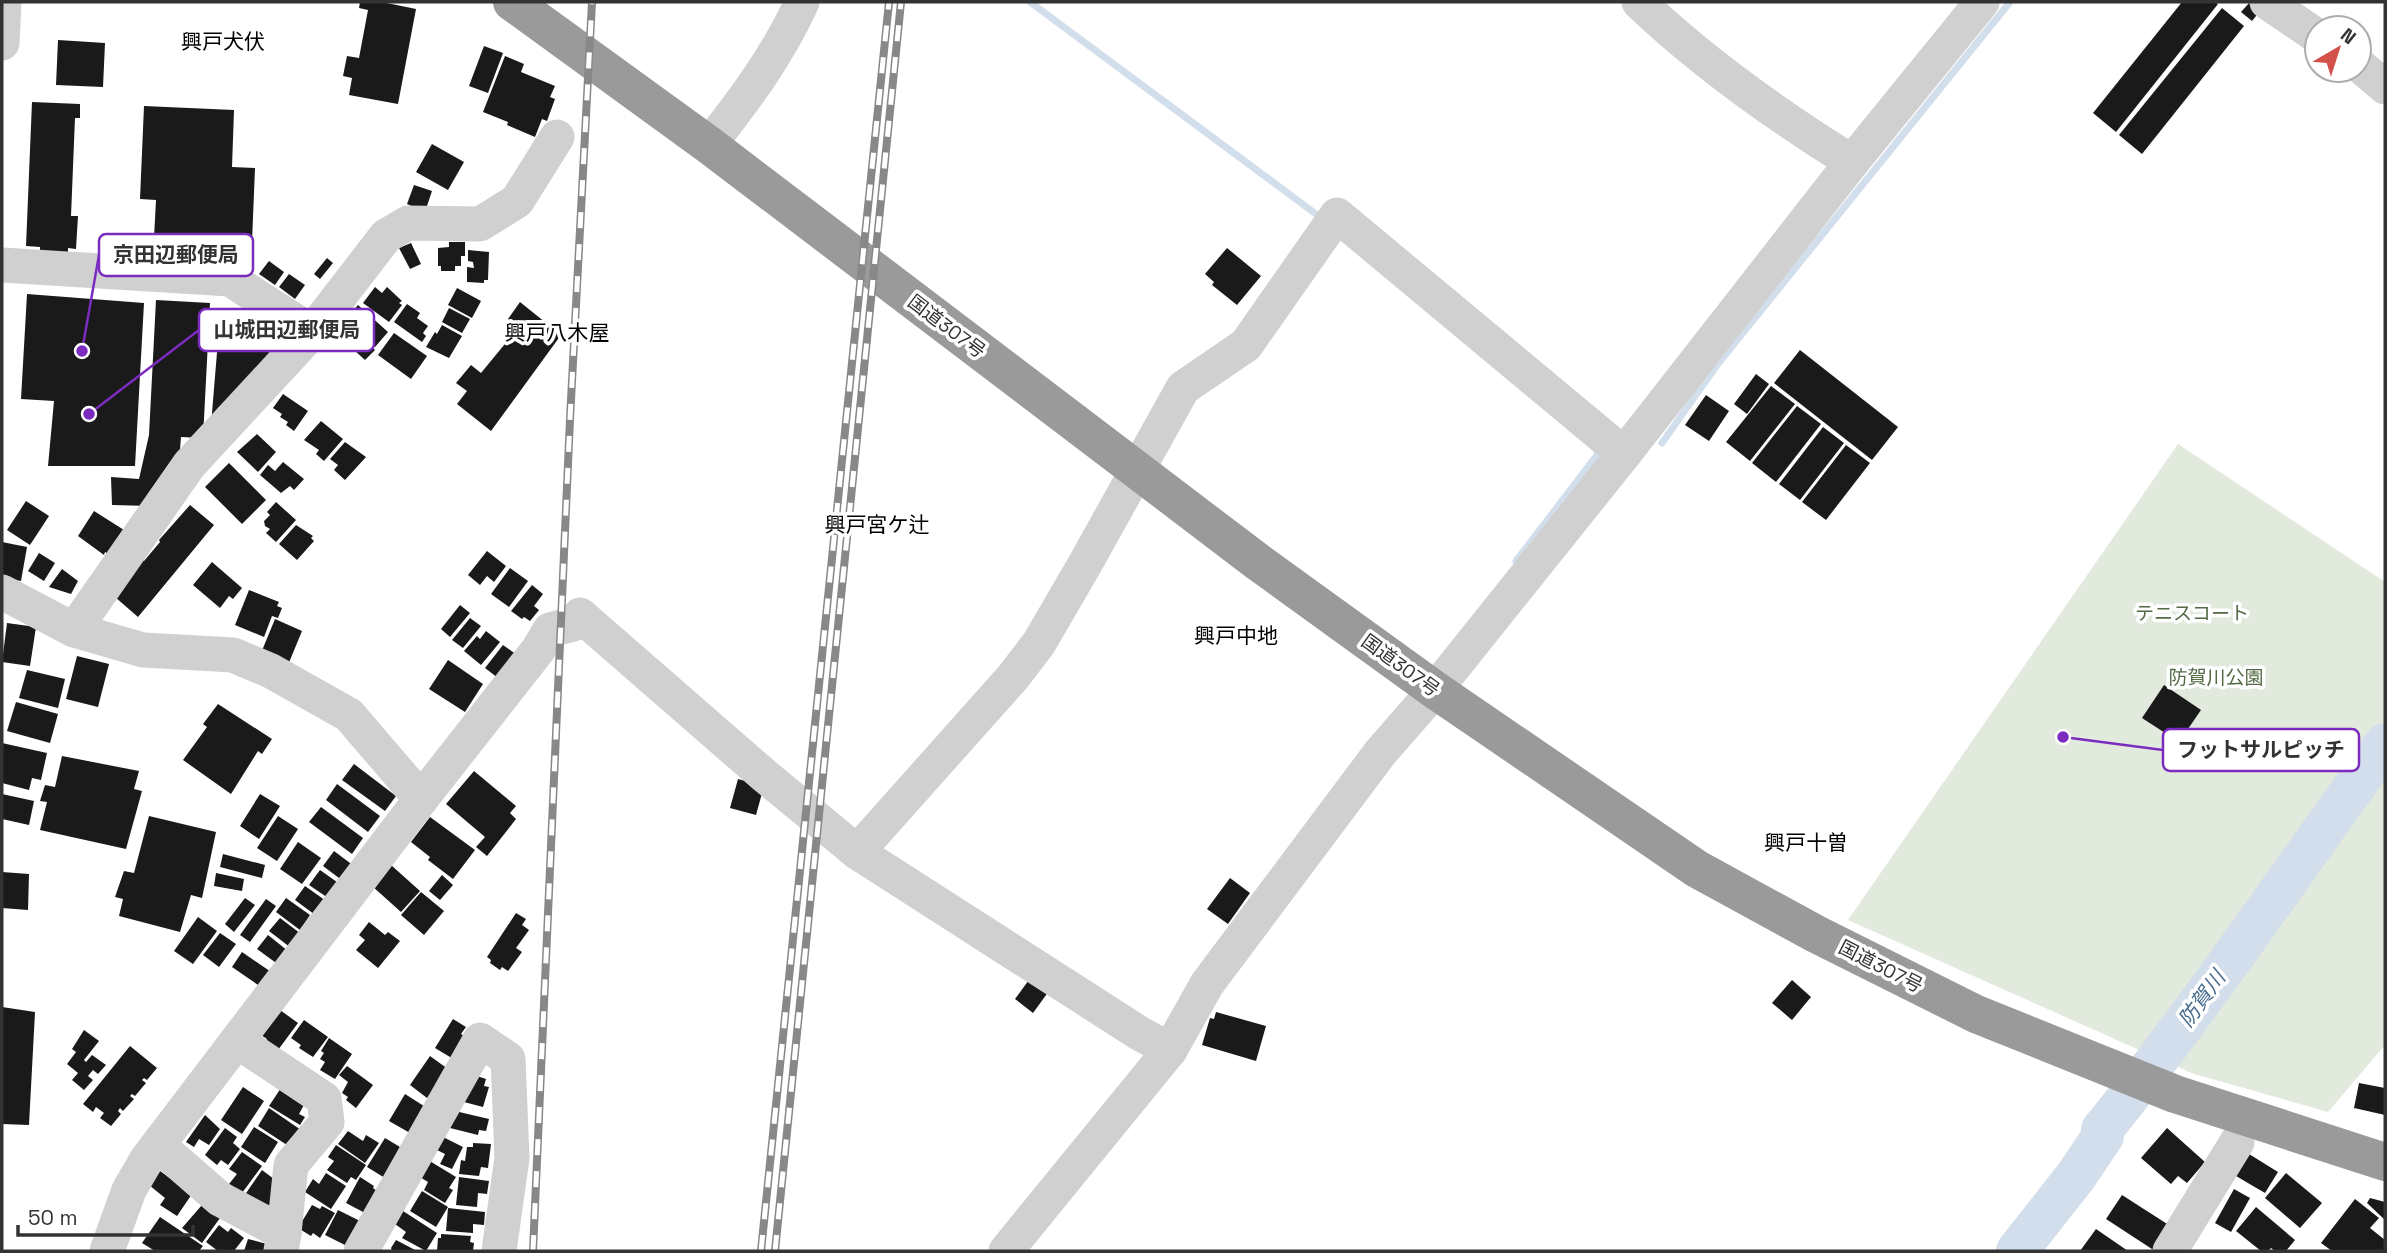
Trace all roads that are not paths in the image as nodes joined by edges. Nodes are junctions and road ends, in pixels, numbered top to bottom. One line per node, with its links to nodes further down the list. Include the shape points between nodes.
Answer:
1 (5, 2): 8 (street)
2 (512, 2): 10 (highway, 国道307号)
3 (802, 2): 10 (street, via 785,39 746,99)
4 (1639, 2): 11 (street, via 1678,39)
5 (1982, 2): 11 (street)
6 (2267, 2): 7 (street)
7 (2303, 26)
8 (2, 43)
9 (557, 137): 13 (street, via 517,201 480,224 408,223 386,236)
10 (709, 145): 17 (highway, 国道307号, via 1258,562)
11 (1852, 162): 14 (street)
12 (2, 265): 13 (street, via 230,279)
13 (312, 332): 16 (street, via 189,465)
14 (1624, 454): 17 (street); 19 (street, via 1336,215 1246,345 1182,388 1039,643)
15 (2, 592): 16 (street)
16 (74, 630): 18 (street, via 143,650 233,655 271,671 349,715)
17 (1435, 690): 21 (street, via 1380,753 1207,984); 24 (highway, 国道307号, via 1697,869 1964,1008 2175,1094)
18 (421, 799): 19 (street, via 550,631 573,624 580,615); 20 (street)
19 (857, 852): 21 (street)
20 (237, 1041): 23 (street); 25 (street, via 324,1099 327,1122 291,1165)
21 (1170, 1050): 29 (street)
22 (2238, 1142): 30 (street)
23 (158, 1145): 25 (street, via 220,1199); 26 (street, via 129,1189)
24 (2385, 1162)
25 (282, 1242)
26 (107, 1251)
27 (361, 1251): 28 (street, via 480,1040 508,1059 512,1158)
28 (499, 1251)
29 (1006, 1251)
30 (2170, 1251)

